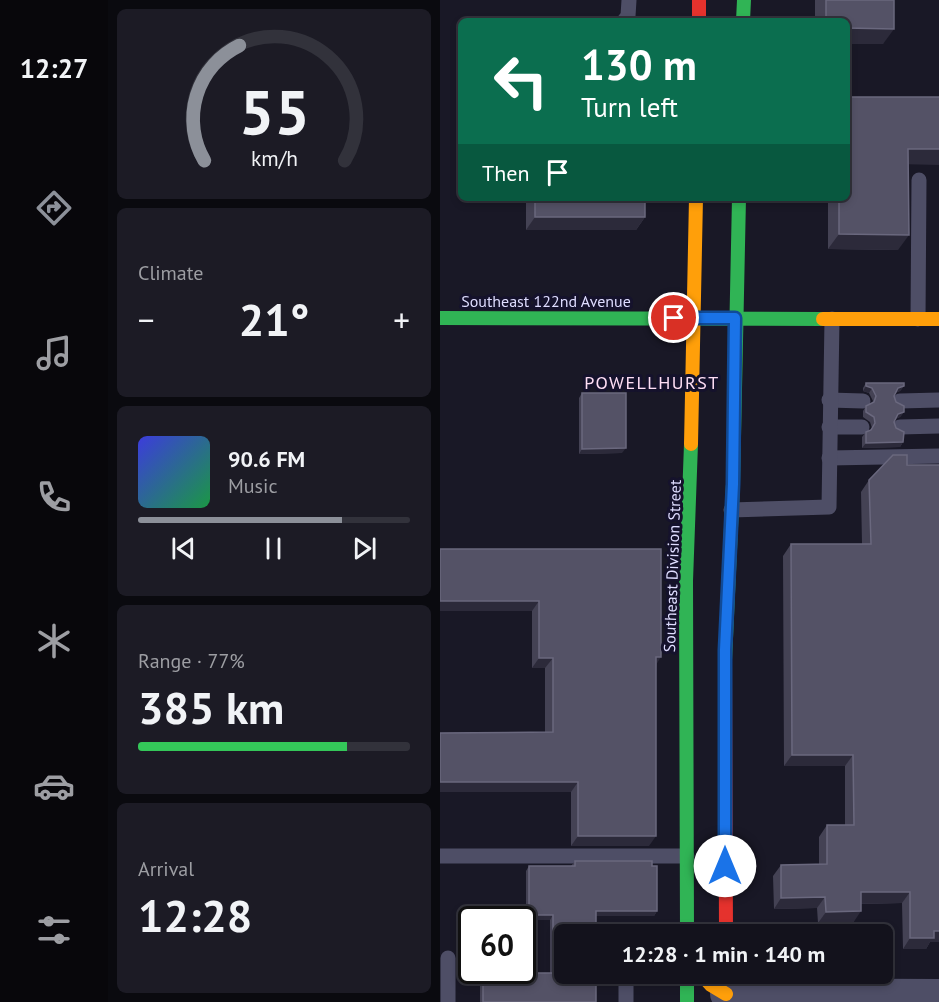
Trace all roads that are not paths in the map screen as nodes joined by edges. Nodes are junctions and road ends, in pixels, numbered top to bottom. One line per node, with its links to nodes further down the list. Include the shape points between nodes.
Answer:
1 (629, 0): 4 (lane)
2 (700, 0): 5 (main road)
3 (744, 0): 6 (main road)
4 (626, 18)
5 (699, 18)
6 (743, 18)
7 (919, 180): 15 (lane)
8 (696, 201): 11 (main road, Southeast Division Street)
9 (739, 201): 12 (main road)
10 (440, 318): 11 (main road, Southeast 122nd Avenue)
11 (694, 318): 12 (main road, Southeast 122nd Avenue); 27 (main road, Southeast Division Street, via 686,581)
12 (735, 318): 13 (main road, Southeast 122nd Avenue); 26 (main road)
13 (832, 319): 15 (main road, Southeast 122nd Avenue); 16 (lane)
14 (940, 319): 15 (main road, Southeast 122nd Avenue)
15 (918, 320)
16 (829, 400): 18 (lane); 21 (lane)
17 (940, 400): 19 (lane)
18 (863, 401)
19 (900, 401)
20 (940, 426): 23 (lane)
21 (829, 427): 22 (lane); 25 (lane)
22 (862, 427)
23 (900, 427)
24 (940, 456): 25 (lane)
25 (829, 458): 26 (lane, via 829,507)
26 (731, 510): 30 (main road, via 725,650)
27 (687, 855): 28 (lane); 29 (main road, Southeast Division Street)
28 (440, 856)
29 (687, 924)
30 (726, 924)
31 (448, 958): 38 (lane)
32 (626, 984): 39 (lane)
33 (687, 984): 40 (main road)
34 (710, 984): 35 (main road)
35 (726, 990): 37 (street)
36 (940, 995): 37 (street)
37 (815, 998)
38 (448, 1002)
39 (626, 1002)
40 (687, 1002)

